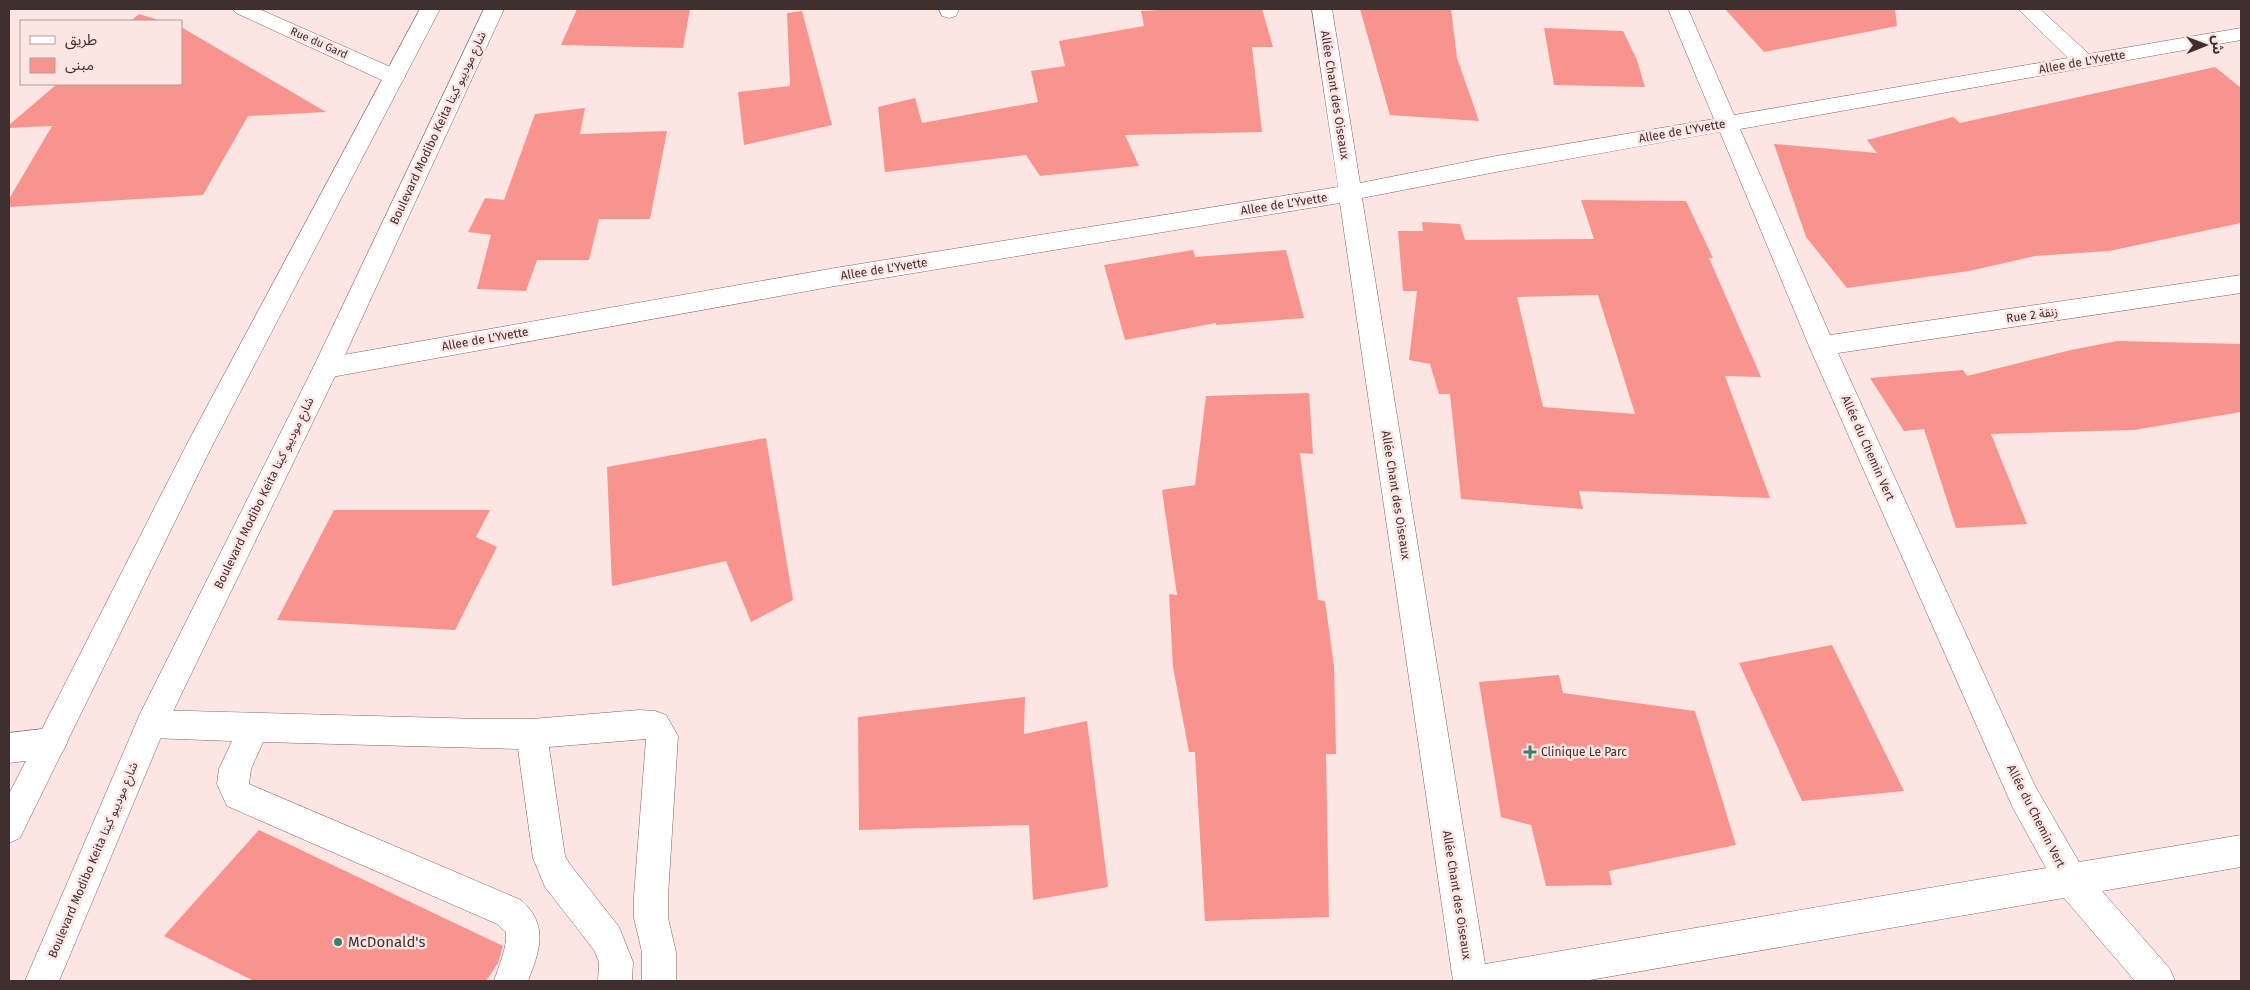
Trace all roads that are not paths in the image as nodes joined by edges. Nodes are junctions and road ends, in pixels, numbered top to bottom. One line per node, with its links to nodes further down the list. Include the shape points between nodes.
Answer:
1 (242, 9): 9 (street, Rue du Gard)
2 (430, 9): 9 (street)
3 (494, 9): 14 (street, Boulevard Modibo Keita شارع موديبو كيتا)
4 (1322, 9): 11 (street, Allée Chant des Oiseaux)
5 (1678, 9): 10 (street, Allée du Chemin Vert)
6 (2028, 9): 8 (street)
7 (2241, 34): 8 (street, Allee de L'Yvette)
8 (2085, 62): 10 (street, Allee de L'Yvette)
9 (394, 77): 18 (street, via 198,448)
10 (1728, 124): 11 (street, Allee de L'Yvette); 13 (street, Allée du Chemin Vert)
11 (1350, 193): 14 (street, Allee de L'Yvette, via 835,277); 27 (street, Allée Chant des Oiseaux)
12 (2241, 284): 13 (street, Rue 2 زنقة)
13 (1822, 346): 22 (street, Allée du Chemin Vert, via 2024,797)
14 (326, 368): 15 (street, Boulevard Modibo Keita شارع موديبو كيتا)
15 (151, 724): 16 (street); 23 (street, Boulevard Modibo Keita شارع موديبو كيتا)
16 (253, 728): 17 (street); 24 (street, via 235,768 233,784 238,795 509,912 520,922 523,939)
17 (532, 734): 25 (street, via 549,858 557,875 607,939 616,962); 26 (street, via 639,724 655,725 662,736 651,896)
18 (51, 743): 19 (street); 20 (street)
19 (9, 748)
20 (9, 827)
21 (2241, 850): 22 (street)
22 (2071, 881): 28 (street); 29 (street, Allée du Chemin Vert)
23 (42, 981)
24 (511, 981)
25 (615, 981)
26 (659, 981)
27 (1470, 981)
28 (1485, 981)
29 (2158, 981)

